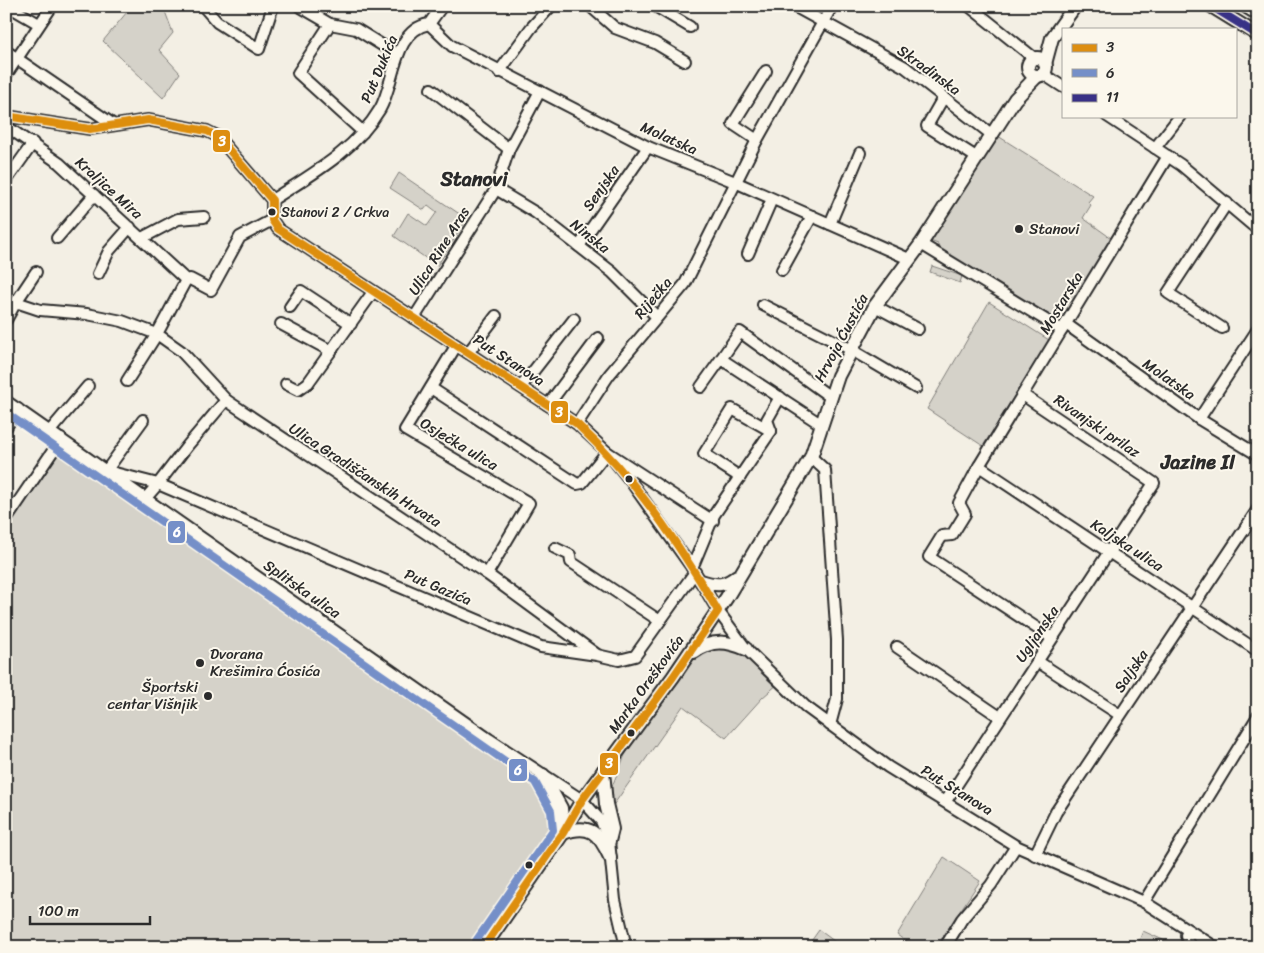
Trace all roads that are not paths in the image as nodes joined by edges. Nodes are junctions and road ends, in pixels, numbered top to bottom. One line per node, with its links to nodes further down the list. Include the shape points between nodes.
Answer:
1 (8, 6): 18 (street)
2 (52, 6): 18 (street)
3 (203, 6): 4 (street, via 217,22 259,49)
4 (273, 6)
5 (299, 6): 19 (street)
6 (442, 6): 20 (street, Put Dukića)
7 (551, 6): 29 (street, via 530,28)
8 (655, 6): 21 (street)
9 (794, 6): 17 (street, Skradinska)
10 (832, 6): 17 (street, Riječka)
11 (969, 6): 27 (street, via 1014,44)
12 (1211, 6): 22 (main road)
13 (1245, 6): 16 (main road)
14 (1075, 7): 27 (main road, Hrvoja Ćustića, via 1052,38)
15 (594, 8): 26 (street, via 615,28 655,43)
16 (1258, 14)
17 (824, 22): 34 (street, Skradinska, via 905,67); 42 (street, Riječka)
18 (39, 24): 25 (street)
19 (330, 24): 24 (street, via 356,29); 40 (street, via 298,73)
20 (429, 24): 24 (street, Put Dukića, via 418,26); 29 (street, Molatska, via 452,46)
21 (690, 27)
22 (1258, 35)
23 (6, 51): 25 (street)
24 (398, 55): 40 (street, Put Dukića, via 390,88)
25 (17, 57): 30 (street); 38 (street)
26 (685, 61)
27 (1036, 68): 31 (street); 41 (main road, Hrvoja Ćustića)
28 (766, 71): 42 (street, via 732,124)
29 (499, 72): 33 (street, Molatska)
30 (6, 75)
31 (1062, 87)
32 (430, 89): 46 (street)
33 (540, 91): 44 (street, Molatska); 46 (street, Ulica Rine Aras)
34 (944, 98): 41 (street, Skradinska); 49 (street, via 927,126)
35 (6, 116): 38 (street, via 90,128)
36 (1110, 118): 45 (street)
37 (1178, 118): 45 (street)
38 (114, 125): 55 (street, via 148,120 207,131 217,136)
39 (10, 128): 43 (street, Kraljice Mira)
40 (363, 132): 55 (street, Put Dukića, via 344,152)
41 (991, 134): 49 (main road, Hrvoja Ćustića)
42 (757, 140): 51 (street, Riječka)
43 (33, 143): 50 (street); 53 (street, Kraljice Mira)
44 (648, 147): 51 (street, Molatska); 65 (street, Senjska)
45 (1155, 148): 48 (street)
46 (509, 149): 52 (street, Ulica Rine Aras)
47 (860, 153): 60 (street)
48 (1168, 156): 56 (street); 85 (street, Mostarska)
49 (976, 157): 66 (main road, Hrvoja Ćustića)
50 (6, 181)
51 (735, 182): 54 (street, Molatska); 79 (street, Riječka, via 685,284)
52 (496, 189): 65 (street, Ninska, via 536,213); 80 (street, Ulica Rine Aras)
53 (94, 195): 61 (street, Kraljice Mira); 63 (street)
54 (772, 199): 57 (street, Molatska); 67 (street)
55 (272, 200): 59 (street)
56 (1227, 202): 62 (street); 86 (street, via 1168,293)
57 (812, 216): 60 (street, Molatska); 69 (street)
58 (204, 217): 64 (street, via 178,219)
59 (272, 220): 72 (street, via 240,237 211,290); 73 (street, Put Stanova, via 278,229)
60 (830, 224): 68 (street, Molatska)
61 (130, 227): 64 (street, Kraljice Mira); 71 (street, via 108,251)
62 (1258, 230)
63 (57, 238)
64 (142, 238): 72 (street, Kraljice Mira)
65 (579, 246): 79 (street, Ninska, via 612,272)
66 (925, 248): 68 (main road, Hrvoja Ćustića); 85 (street, Molatska)
67 (748, 254)
68 (910, 259): 76 (main road, Hrvoja Ćustića)
69 (782, 270)
70 (36, 272): 74 (street)
71 (98, 274)
72 (186, 280): 89 (street)
73 (373, 292): 80 (street, Put Stanova); 84 (street)
74 (16, 302): 82 (street); 89 (street, Ulica Gradiščanskih Hrvata, via 40,310 122,321)
75 (763, 305): 92 (street)
76 (874, 306): 87 (street); 92 (main road, Hrvoja Ćustića)
77 (290, 307): 84 (street, via 301,291)
78 (496, 316): 94 (street)
79 (657, 317): 112 (street, Riječka, via 609,375)
80 (414, 318): 91 (street, Put Stanova)
81 (574, 319): 100 (street)
82 (6, 320)
83 (281, 324): 93 (street)
84 (351, 324): 93 (street)
85 (1064, 327): 103 (street, Mostarska); 110 (street, Molatska)
86 (1222, 328)
87 (918, 329)
88 (1258, 329): 110 (street)
89 (157, 334): 96 (street); 106 (street, Ulica Gradiščanskih Hrvata, via 181,351)
90 (598, 338): 108 (street)
91 (456, 346): 94 (street, Put Stanova); 101 (street, Osječka ulica)
92 (850, 349): 102 (street); 104 (main road, Hrvoja Ćustića)
93 (331, 351): 97 (street, via 308,383 298,390)
94 (468, 353): 100 (street, Put Stanova)
95 (721, 359): 99 (street); 104 (street, via 740,332); 105 (street)
96 (127, 381)
97 (286, 384)
98 (88, 386): 115 (street)
99 (701, 386)
100 (521, 387): 108 (street, Put Stanova)
101 (431, 388): 118 (street, via 577,484 582,483); 133 (street, Osječka ulica, via 405,430 530,503)
102 (916, 388)
103 (1023, 395): 121 (street, Mostarska); 124 (street, Rivanjski prilaz)
104 (829, 396): 113 (main road, Hrvoja Ćustića)
105 (780, 397): 113 (street); 116 (street, via 767,420)
106 (226, 400): 125 (street); 133 (street, Ulica Gradiščanskih Hrvata)
107 (6, 401): 109 (street, Splitska ulica)
108 (548, 405): 112 (street, Put Stanova)
109 (18, 409): 114 (street); 115 (street, Splitska ulica)
110 (1199, 419): 119 (street, Molatska)
111 (143, 420): 122 (street)
112 (576, 424): 118 (street, Put Stanova)
113 (822, 424): 120 (main road, Hrvoja Ćustića)
114 (6, 426)
115 (50, 431): 117 (street, Splitska ulica)
116 (771, 431): 123 (street, Put Gazića); 123 (street, via 732,409 704,454)
117 (61, 439): 122 (street, Splitska ulica); 128 (street)
118 (607, 452): 129 (street); 134 (street, Put Stanova)
119 (1258, 455)
120 (811, 457): 132 (main road); 148 (street, via 825,470 837,640 837,699)
121 (979, 466): 131 (street, Kaljska ulica); 138 (street, Mostarska, via 959,503 965,514 952,535 942,536 929,557)
122 (106, 471): 125 (street, Put Gazića); 126 (street, Splitska ulica)
123 (740, 477): 129 (street, Put Gazića)
124 (1154, 483): 131 (street, Ugljanska)
125 (158, 484): 126 (street); 142 (street, Put Gazića, via 541,647)
126 (145, 499): 150 (street, Splitska ulica)
127 (1258, 509): 135 (street, Saljska)
128 (6, 520)
129 (713, 521): 134 (street, Put Gazića)
130 (556, 548): 137 (street, via 570,555 571,562)
131 (1110, 551): 135 (street, Kaljska ulica); 138 (street, Ugljanska)
132 (743, 571): 134 (main road, via 723,585 712,585); 136 (main road)
133 (487, 574): 142 (street, Ulica Gradiščanskih Hrvata)
134 (696, 574): 136 (street, Put Stanova); 137 (street, Put Gazića)
135 (1193, 606): 141 (street, Kaljska ulica); 145 (street, Saljska)
136 (718, 611): 140 (street, Put Stanova); 144 (main road, Marka Oreškovića)
137 (660, 621): 142 (street, Put Gazića, via 635,656 619,660)
138 (1052, 638): 143 (street, Ugljanska)
139 (897, 647): 147 (street)
140 (746, 649): 144 (main road, via 723,641 706,643); 148 (street, Put Stanova, via 784,688)
141 (1258, 651)
142 (597, 655)
143 (1038, 661): 145 (street); 147 (street, Ugljanska)
144 (682, 664): 149 (main road, Marka Oreškovića)
145 (1120, 715): 156 (street, Saljska, via 1056,812)
146 (1258, 716): 158 (street)
147 (1000, 717): 152 (street, Ugljanska)
148 (830, 726): 152 (street, Put Stanova, via 888,767)
149 (604, 771): 151 (main road, Marka Oreškovića); 154 (main road, via 606,804 612,829)
150 (543, 775): 151 (street, Splitska ulica); 153 (main road, via 561,808)
151 (582, 800): 153 (main road, Marka Oreškovića); 154 (street, Splitska ulica, via 601,820)
152 (946, 801): 155 (street, Put Stanova)
153 (563, 832): 157 (main road, via 590,830 602,840); 161 (main road, Marka Oreškovića)
154 (609, 841): 157 (street, Splitska ulica)
155 (1016, 846): 156 (street, Put Stanova); 164 (street)
156 (1035, 855): 158 (street, Put Stanova)
157 (610, 857): 159 (street, Splitska ulica)
158 (1144, 902): 166 (street, Put Stanova)
159 (619, 917): 162 (street); 163 (street)
160 (1186, 935): 165 (street)
161 (484, 947)
162 (626, 947)
163 (633, 947)
164 (945, 947)
165 (1189, 947)
166 (1216, 947)

